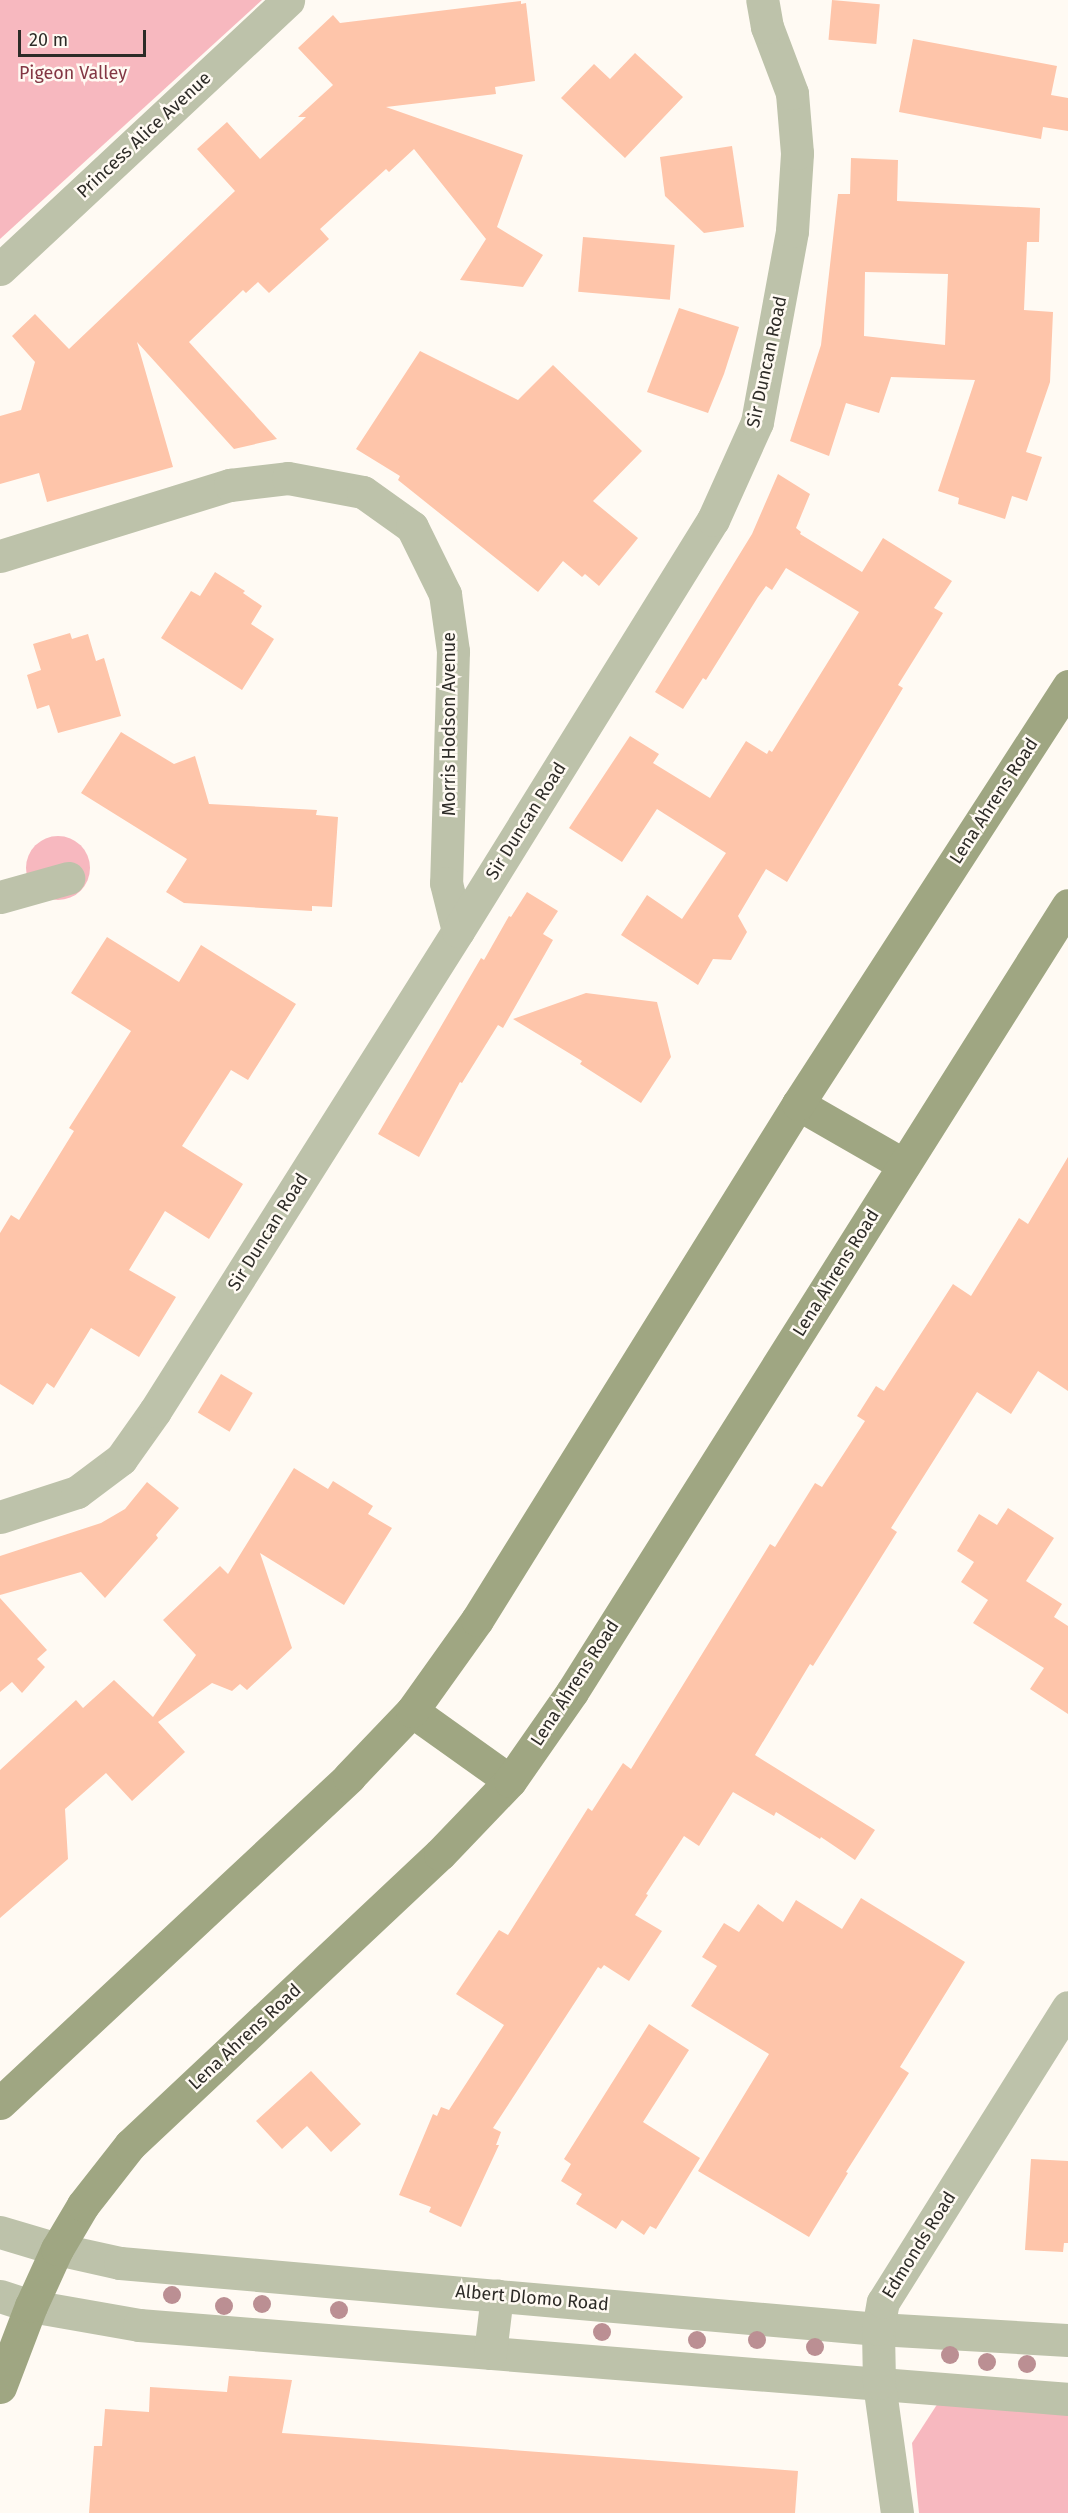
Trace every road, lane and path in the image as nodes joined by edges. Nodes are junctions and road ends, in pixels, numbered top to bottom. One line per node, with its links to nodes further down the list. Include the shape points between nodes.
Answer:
1 (288, 0): 3 (street, Princess Alice Avenue)
2 (762, 0): 9 (street, Sir Duncan Road, via 767,27 792,93 797,153 792,231 757,422 713,520)
3 (0, 269)
4 (0, 556): 9 (street, Morris Hodson Avenue, via 230,485 288,478 363,492 412,527 445,594 453,651 446,883)
5 (1068, 686): 10 (main road, Lena Ahrens Road)
6 (68, 878): 7 (street)
7 (0, 897)
8 (1068, 905): 11 (main road, Lena Ahrens Road)
9 (458, 931): 12 (street, Sir Duncan Road, via 122,1459 77,1492)
10 (798, 1104): 11 (main road); 13 (main road, Lena Ahrens Road, via 477,1620)
11 (904, 1165): 14 (main road, Lena Ahrens Road, via 578,1682)
12 (0, 1516)
13 (412, 1711): 14 (main road); 16 (main road, Lena Ahrens Road, via 349,1777)
14 (510, 1781): 18 (main road, Lena Ahrens Road, via 440,1854 130,2145 83,2205)
15 (1068, 2007): 22 (street, Edmonds Road, via 883,2302)
16 (0, 2103)
17 (0, 2232): 18 (street, Albert Dlomo Road)
18 (57, 2249): 19 (street, Albert Dlomo Road, via 120,2263); 21 (main road, Lena Ahrens Road)
19 (496, 2295): 22 (street, Albert Dlomo Road); 24 (street)
20 (0, 2296): 21 (street)
21 (31, 2306): 24 (street, via 139,2325); 26 (main road, Lena Ahrens Road)
22 (878, 2329): 23 (street, Albert Dlomo Road); 25 (street, Edmonds Road)
23 (1068, 2340)
24 (490, 2353): 25 (street)
25 (879, 2384): 27 (street); 28 (street, Edmonds Road)
26 (0, 2387)
27 (1068, 2398)
28 (897, 2513)

